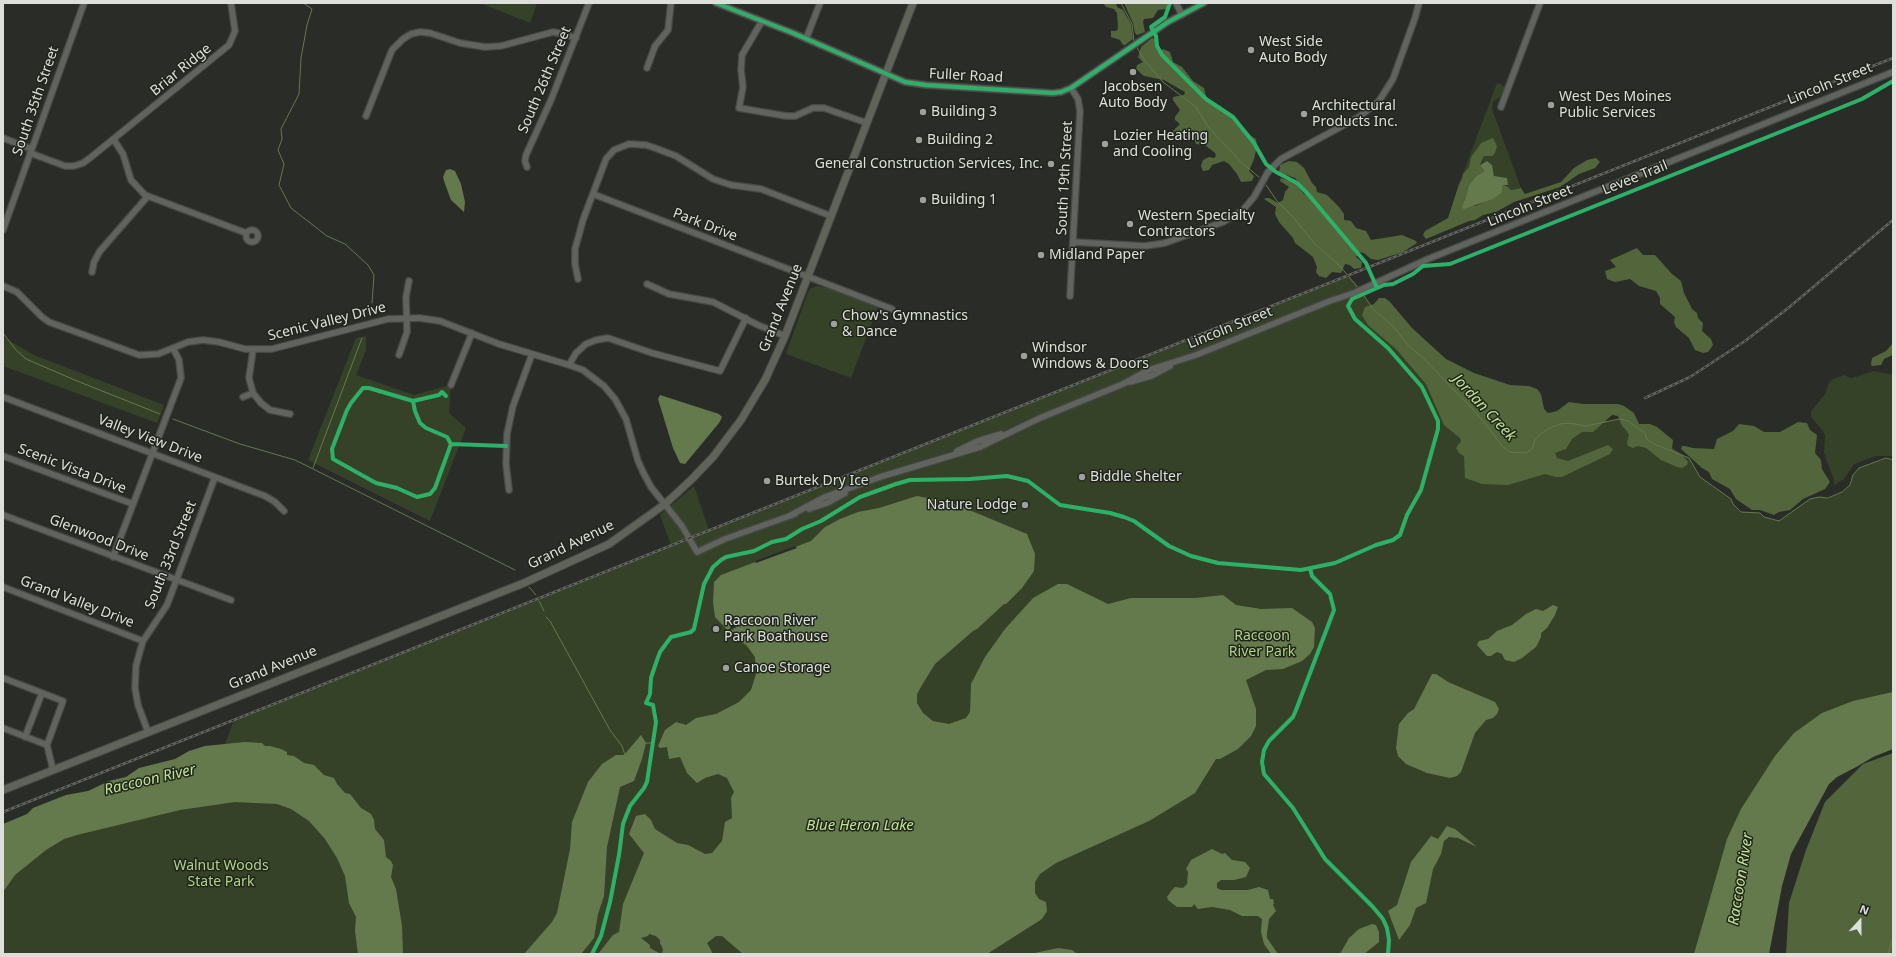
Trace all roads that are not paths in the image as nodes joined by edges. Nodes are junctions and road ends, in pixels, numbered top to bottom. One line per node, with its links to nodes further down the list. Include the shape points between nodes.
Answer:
1 (84, 3): 25 (street, South 35th Street)
2 (232, 3): 24 (street, Briar Ridge, via 234,31 229,45)
3 (589, 3): 14 (street, South 26th Street)
4 (671, 3): 16 (street, via 668,30 655,46)
5 (716, 3): 13 (street, Fuller Road)
6 (820, 3): 15 (street)
7 (913, 3): 18 (main road, Grand Avenue)
8 (1176, 3): 12 (street)
9 (1204, 3): 12 (street, Fuller Road)
10 (1419, 3): 32 (street, via 1416,18 1393,79 1379,101 1359,117 1277,162 1242,211 1223,222 1175,241 1155,245)
11 (1540, 3): 20 (street)
12 (1182, 15): 19 (street, Fuller Road)
13 (762, 21): 15 (street, Fuller Road); 22 (street, via 742,55 743,87 740,108 786,116 795,116 813,108 824,108)
14 (576, 38): 21 (street, via 553,32 501,46 485,47 460,43 430,32 411,34 392,50); 26 (street, South 26th Street, via 526,155)
15 (806, 39): 18 (street, Fuller Road)
16 (647, 68)
17 (1893, 72): 60 (street, Lincoln Street, via 1428,259 1354,293 1176,363 1148,370 1123,384 980,447 825,497 791,515 696,552 682,526)
18 (885, 75): 19 (street, Fuller Road, via 905,82 926,85 1053,93); 22 (main road, Grand Avenue)
19 (1071, 88): 32 (street, South 19th Street, via 1078,99 1080,111)
20 (1502, 107)
21 (366, 116)
22 (867, 123): 29 (main road, Grand Avenue)
23 (3, 138): 25 (street, Briar Ridge)
24 (114, 140): 25 (street, Briar Ridge, via 83,164 74,166 65,166); 28 (street, via 123,154 131,180)
25 (31, 151): 30 (street, South 35th Street)
26 (527, 167)
27 (593, 194): 29 (street, via 606,159 614,150 629,144 646,145 676,156 714,179 731,185 761,189); 34 (street, Park Drive); 35 (street, via 576,242 574,256)
28 (148, 196): 31 (street); 33 (street, via 100,251)
29 (831, 216): 34 (main road, Grand Avenue)
30 (3, 230)
31 (246, 233)
32 (1073, 242): 39 (street, South 19th Street)
33 (92, 272)
34 (808, 277): 40 (street, Park Drive); 44 (main road, Grand Avenue)
35 (578, 279)
36 (409, 281): 41 (street)
37 (647, 284): 42 (street, via 668,294 713,302)
38 (3, 286): 45 (street, Scenic Valley Drive, via 17,292 49,322 131,353 152,355)
39 (1070, 296)
40 (892, 309)
41 (406, 317): 43 (street, Scenic Valley Drive, via 440,321); 46 (street, Scenic Valley Drive, via 378,321 283,347); 47 (street, via 406,338)
42 (746, 318): 44 (street); 49 (street, via 720,371 608,338 586,344 576,353)
43 (472, 333): 48 (street, Scenic Valley Drive); 50 (street)
44 (785, 336): 60 (main road, Grand Avenue, via 765,380 735,430 691,480)
45 (173, 348): 46 (street, Scenic Valley Drive, via 203,340); 55 (street, via 179,360 181,378)
46 (253, 350): 51 (street, via 249,378)
47 (399, 354)
48 (532, 354): 49 (street, Scenic Valley Drive); 58 (street, via 512,406 507,434 506,464)
49 (569, 365): 60 (street, Scenic Valley Drive, via 594,378 616,399 626,419 644,474)
50 (451, 385)
51 (253, 393): 53 (street); 54 (street, via 265,407 277,413)
52 (3, 397): 55 (street, Valley View Drive)
53 (243, 397)
54 (290, 414)
55 (153, 453): 57 (street, Valley View Drive); 59 (street)
56 (3, 456): 59 (street, Scenic Vista Drive)
57 (215, 477): 61 (street, Valley View Drive, via 265,496); 64 (street, South 33rd Street)
58 (509, 490)
59 (133, 504): 63 (street)
60 (665, 504): 71 (main road, Grand Avenue, via 609,544 524,583)
61 (284, 511)
62 (3, 515): 63 (street, Glenwood Drive)
63 (113, 556): 64 (street, Glenwood Drive)
64 (176, 580): 66 (street, Glenwood Drive); 67 (street, South 33rd Street, via 167,605)
65 (3, 587): 67 (street, Grand Valley Drive)
66 (231, 600)
67 (143, 641): 71 (street, South 33rd Street, via 136,666 135,688)
68 (3, 678): 69 (street)
69 (42, 692): 72 (street); 73 (street, via 63,701)
70 (3, 729): 72 (street)
71 (148, 732): 74 (main road, Grand Avenue)
72 (25, 737): 73 (street)
73 (47, 745): 74 (street)
74 (53, 770): 75 (main road, Grand Avenue)
75 (3, 790)

